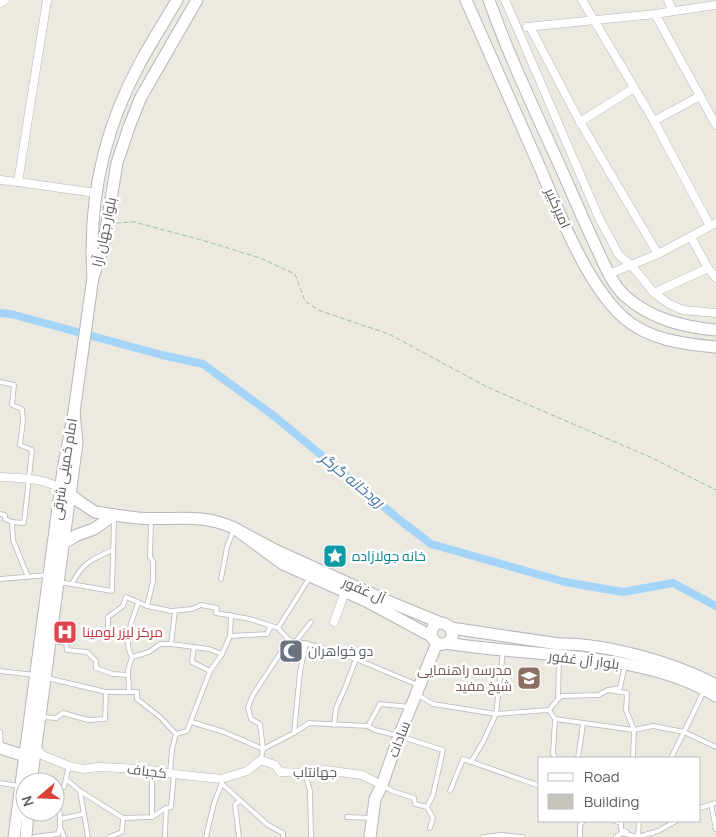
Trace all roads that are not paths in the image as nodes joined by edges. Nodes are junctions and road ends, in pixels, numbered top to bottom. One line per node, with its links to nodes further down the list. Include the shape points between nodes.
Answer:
1 (5, 0): 10 (street)
2 (47, 0): 25 (street)
3 (177, 0): 14 (street, بلوار جهان آرا)
4 (197, 0): 17 (street, بلوار جهان آرا)
5 (466, 0): 38 (street, امیرکبیر, via 566,228 610,304 644,332)
6 (489, 0): 32 (street, امیرکبیر)
7 (505, 0): 18 (street)
8 (582, 0): 15 (street)
9 (668, 0): 12 (street)
10 (0, 3)
11 (716, 5): 12 (street)
12 (672, 10): 13 (street)
13 (655, 14): 15 (street); 20 (street)
14 (165, 20): 17 (street); 26 (street, بلوار جهان آرا, via 140,63 112,124)
15 (595, 20): 16 (street); 19 (street)
16 (530, 27): 18 (street); 21 (street)
17 (181, 28): 33 (street, بلوار جهان آرا, via 141,97 129,127 117,163 103,247)
18 (517, 28): 30 (street, via 599,218 619,255)
19 (634, 88): 21 (street); 22 (street)
20 (700, 96): 22 (street); 23 (street)
21 (580, 122): 29 (street)
22 (654, 122): 27 (street)
23 (716, 125)
24 (0, 180): 25 (street)
25 (18, 182): 26 (street)
26 (96, 193): 33 (street, بلوار جهان آرا, via 91,246)
27 (713, 224): 28 (street)
28 (691, 237): 29 (street); 31 (street)
29 (658, 254): 30 (street)
30 (632, 266): 32 (street); 35 (street)
31 (708, 268): 34 (street); 35 (street)
32 (609, 274): 37 (street, امیرکبیر, via 624,294 662,319)
33 (93, 277): 42 (street, امام خمینی شرقی, via 74,412 77,443)
34 (716, 278)
35 (654, 293): 36 (street, via 683,310)
36 (716, 313)
37 (716, 330)
38 (716, 347)
39 (0, 382): 41 (lane, via 14,385 12,405 22,409 20,445 32,450)
40 (0, 477): 41 (street)
41 (30, 479): 42 (street); 46 (lane, via 24,523)
42 (65, 490): 44 (street, آل غفور, via 96,512); 48 (street, امام خمینی شرقی); 52 (street, امام خمینی شرقی)
43 (0, 514): 46 (lane)
44 (114, 515): 45 (street, آل غفور); 48 (street); 49 (lane)
45 (151, 518): 47 (street, آل غفور, via 188,517 219,521); 58 (lane, via 153,582)
46 (12, 522): 50 (lane, via 13,540)
47 (234, 528): 51 (street, آل غفور, via 283,564); 54 (lane); 63 (street, آل غفور, via 275,550)
48 (62, 544): 52 (street, امام خمینی شرقی)
49 (113, 550): 55 (lane, via 79,570); 55 (lane, via 112,591)
50 (28, 576): 52 (lane); 53 (lane)
51 (310, 576): 56 (street, آل غفور); 65 (lane)
52 (53, 578): 55 (lane); 67 (street, امام خمینی شرقی); 84 (street, امام خمینی شرقی)
53 (0, 579)
54 (220, 580)
55 (72, 584)
56 (345, 592): 62 (street); 71 (street, آل غفور)
57 (138, 603): 58 (lane); 68 (lane); 68 (lane, via 126,597 123,606 108,617 108,633)
58 (146, 606): 59 (lane)
59 (175, 611): 60 (lane, via 201,605 217,608 216,613); 73 (lane)
60 (231, 615): 64 (lane); 66 (lane)
61 (311, 622): 70 (lane)
62 (334, 622)
63 (446, 625): 71 (street, via 433,628); 71 (street, via 453,634 451,640); 85 (street, بلوار آل غفور, via 629,654 661,662)
64 (271, 626): 65 (lane); 66 (lane, via 267,634)
65 (278, 628): 69 (lane)
66 (230, 636): 76 (lane)
67 (49, 640): 83 (lane, via 66,643 67,650 87,652 96,661 96,668); 84 (street, امام خمینی شرقی)
68 (128, 640): 78 (lane)
69 (289, 640): 70 (lane); 111 (lane, via 252,695 248,707 251,719 260,724)
70 (296, 641): 72 (lane)
71 (438, 641): 75 (street, بلوار آل غفور); 87 (street, سادات)
72 (306, 643): 79 (lane); 105 (lane)
73 (171, 644): 74 (lane); 78 (lane, via 160,644)
74 (194, 647): 76 (lane); 82 (lane, via 192,662)
75 (503, 651): 77 (street, بلوار آل غفور); 95 (lane)
76 (222, 654): 82 (lane)
77 (559, 656): 80 (street, بلوار آل غفور); 92 (lane)
78 (132, 658): 83 (lane)
79 (356, 659): 87 (lane); 100 (lane, via 336,708)
80 (625, 665): 86 (street, بلوار آل غفور, via 665,673); 88 (lane, via 620,688)
81 (0, 671): 84 (lane)
82 (210, 671): 98 (lane)
83 (128, 675): 90 (lane)
84 (40, 676): 89 (lane); 96 (street, امام خمینی شرقی); 112 (street, امام خمینی شرقی)
85 (716, 685)
86 (704, 689): 91 (street, بلوار آل غفور); 104 (lane)
87 (418, 690): 93 (street, سادات); 95 (lane, via 433,704)
88 (608, 690): 92 (lane, via 599,696 562,696); 102 (lane, via 627,692 626,710)
89 (106, 692): 90 (lane); 96 (lane, via 105,719 88,720 63,713 56,718)
90 (128, 692): 106 (lane, via 137,692 137,699)
91 (716, 696)
92 (558, 699): 94 (lane)
93 (411, 707): 101 (lane, via 380,704); 107 (street, سادات)
94 (549, 710): 95 (lane); 97 (lane)
95 (496, 714): 118 (lane)
96 (39, 716): 108 (street, امام خمینی شرقی)
97 (555, 719): 99 (lane); 113 (lane)
98 (191, 722): 106 (lane, via 187,731); 111 (lane)
99 (583, 724): 102 (lane); 114 (lane)
100 (334, 725): 101 (lane); 105 (lane, via 309,723)
101 (368, 726): 107 (lane)
102 (634, 730): 104 (lane, via 653,726); 115 (lane)
103 (0, 732): 110 (lane)
104 (684, 732): 109 (lane); 116 (lane)
105 (294, 733): 111 (lane)
106 (176, 734): 123 (lane)
107 (399, 736): 129 (street, سادات); 136 (lane, via 443,750 433,795)
108 (35, 746): 112 (street, امام خمینی شرقی); 119 (street, کجباف, via 42,755)
109 (716, 747)
110 (0, 748): 112 (street)
111 (263, 749): 117 (lane)
112 (29, 757): 121 (street, امام خمینی شرقی)
113 (555, 757)
114 (578, 757)
115 (633, 757)
116 (672, 757)
117 (261, 760): 122 (street, جهانتاب, via 275,764 280,772); 125 (street, کجباف, via 247,771)
118 (472, 762): 130 (lane); 132 (lane, via 463,759)
119 (69, 766): 120 (street, کجباف); 124 (lane)
120 (152, 771): 123 (street, کجباف); 140 (lane)
121 (27, 772)
122 (306, 773): 129 (street, جهانتاب, via 324,770 362,775); 165 (lane, via 310,791)
123 (172, 774): 125 (street, کجباف); 137 (lane, via 171,807)
124 (67, 780): 128 (lane); 131 (lane)
125 (222, 781): 133 (lane); 162 (lane)
126 (0, 783): 127 (lane)
127 (15, 784)
128 (65, 785)
129 (382, 785): 136 (lane, via 414,798 415,804); 144 (street, سادات, via 375,799)
130 (538, 785)
131 (80, 791): 139 (lane); 143 (lane)
132 (450, 792)
133 (240, 800): 163 (lane, via 235,805); 164 (lane)
134 (716, 803): 135 (lane)
135 (711, 804): 138 (lane); 154 (lane)
136 (427, 807): 153 (lane, via 433,818)
137 (166, 808): 140 (lane); 161 (lane)
138 (701, 808)
139 (83, 814): 142 (lane); 159 (lane)
140 (152, 817): 143 (lane)
141 (347, 817): 144 (lane)
142 (65, 818)
143 (123, 818): 160 (lane, via 122,832)
144 (372, 818): 166 (street, سادات)
145 (17, 822): 155 (street, امام خمینی شرقی)
146 (27, 822): 156 (street)
147 (60, 822): 152 (lane)
148 (582, 822): 169 (lane)
149 (618, 822): 171 (lane, via 621,830)
150 (639, 822): 171 (lane)
151 (674, 822): 171 (lane)
152 (60, 826): 157 (lane, via 58,834); 158 (lane)
153 (430, 828)
154 (716, 829)
155 (14, 837)
156 (26, 837)
157 (34, 837)
158 (64, 837)
159 (88, 837)
160 (109, 837)
161 (165, 837)
162 (206, 837)
163 (240, 837)
164 (283, 837)
165 (311, 837)
166 (370, 837)
167 (483, 837): 168 (lane)
168 (523, 837)
169 (580, 837)
170 (616, 837): 171 (lane, via 622,833)
171 (638, 837)

